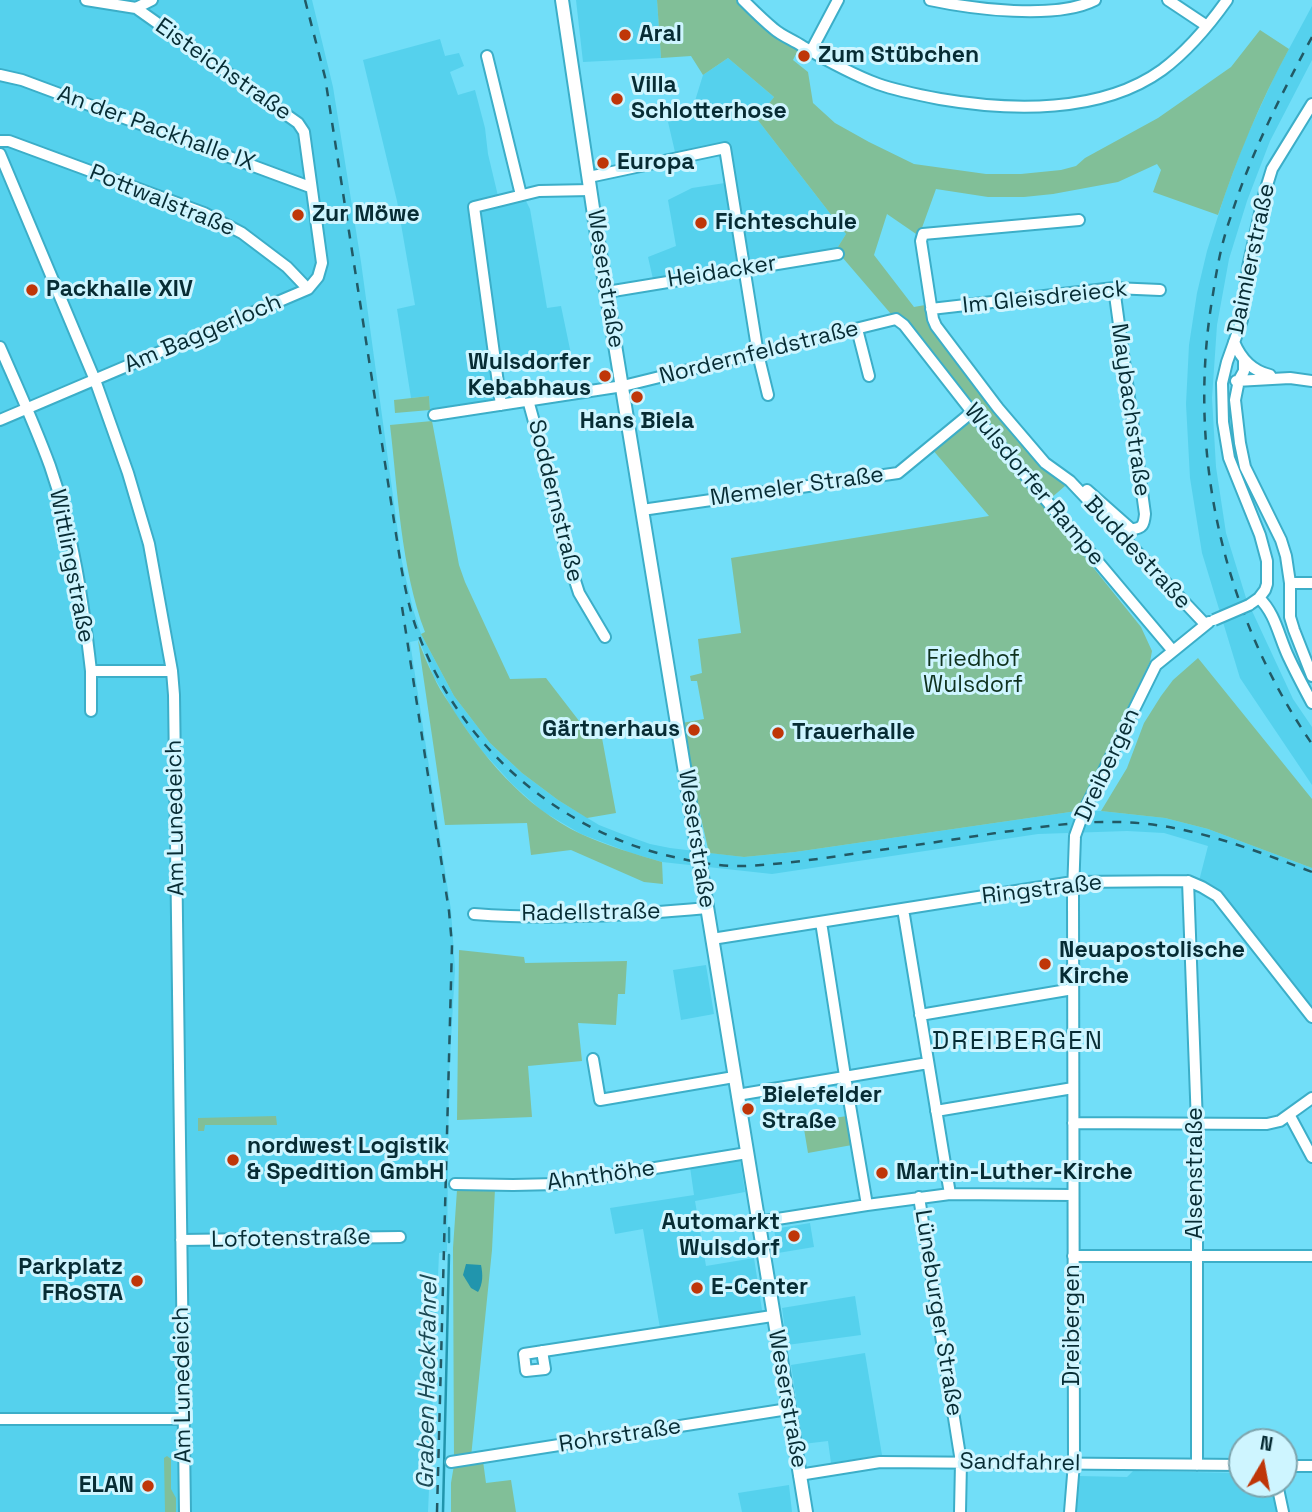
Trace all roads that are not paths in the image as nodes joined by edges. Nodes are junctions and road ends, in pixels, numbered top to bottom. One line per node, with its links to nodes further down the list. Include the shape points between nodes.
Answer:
1 (86, 0): 10 (street, Eisteichstraße)
2 (152, 0): 10 (street)
3 (562, 0): 18 (main road, Weserstraße)
4 (743, 0): 12 (street, via 775,30)
5 (838, 0): 12 (street)
6 (930, 0): 7 (street, via 1025,11 1059,10)
7 (1095, 0)
8 (1168, 0): 11 (street)
9 (1227, 0): 11 (street)
10 (136, 8): 19 (street, Eisteichstraße, via 298,123 304,132)
11 (1207, 26): 12 (street, via 1162,70 1140,82 1058,105 991,105 912,94 880,85)
12 (811, 51)
13 (486, 56): 21 (street)
14 (0, 75): 19 (street, An der Packhalle IX)
15 (1312, 104): 32 (street, Daimlerstraße, via 1272,169)
16 (0, 141): 26 (street, Pottwalstraße, via 204,213 242,233)
17 (0, 154): 38 (street, Am Lunedeich)
18 (589, 177): 20 (main road, Weserstraße); 24 (street, via 724,148)
19 (310, 187): 26 (street, Am Baggerloch, via 321,263 318,277)
20 (591, 190): 21 (street); 28 (main road, Weserstraße)
21 (522, 195): 45 (street, via 474,207)
22 (1080, 220): 29 (street, Buddestraße, via 923,234)
23 (838, 254): 24 (street, Heidacker)
24 (745, 268): 28 (street, Heidacker); 34 (street)
25 (1114, 288): 27 (street, Im Gleisdreieck); 29 (street, Im Gleisdreieck); 52 (street, Maybachstraße, via 1145,514)
26 (308, 289): 38 (street, Am Baggerloch)
27 (1160, 290)
28 (607, 292): 42 (main road, Weserstraße)
29 (931, 309): 50 (street, Buddestraße, via 936,326 998,408 1045,463)
30 (895, 319): 31 (street, Nordernfeldstraße); 47 (street, Wulsdorfer Rampe)
31 (857, 329): 34 (street, Nordernfeldstraße); 36 (street)
32 (1234, 342): 35 (street); 41 (street, Daimlerstraße)
33 (0, 347): 46 (street, Wittlingstraße)
34 (758, 354): 42 (street, Nordernfeldstraße); 43 (street)
35 (1244, 360): 37 (street, via 1263,373); 39 (street, Daimlerstraße)
36 (869, 376)
37 (1290, 378): 39 (street); 40 (street)
38 (95, 380): 46 (street, Am Baggerloch); 60 (street, Am Lunedeich, via 142,517)
39 (1240, 380): 41 (street); 53 (street, Daimlerstraße, via 1235,400 1245,467 1281,540)
40 (1312, 381)
41 (1222, 383): 55 (street, via 1229,458 1267,561 1267,584)
42 (622, 386): 44 (street, Nordernfeldstraße); 51 (main road, Weserstraße)
43 (768, 395)
44 (528, 400): 45 (street, Nordernfeldstraße); 57 (street, Soddernstraße, via 579,593)
45 (501, 405): 48 (street, Nordernfeldstraße)
46 (27, 409): 49 (street, Am Baggerloch); 59 (street, Wittlingstraße, via 66,521)
47 (972, 412): 51 (street, Memeler Straße, via 898,473); 58 (street, Wulsdorfer Rampe)
48 (434, 415)
49 (0, 420)
50 (1070, 481): 52 (street, Buddestraße, via 1131,529); 56 (street, Buddestraße)
51 (642, 510): 66 (main road, Weserstraße, bridge)
52 (1138, 529)
53 (1290, 583): 54 (street); 61 (street, Daimlerstraße, via 1294,630)
54 (1312, 583)
55 (1254, 601): 56 (street, Dreibergen, bridge); 62 (street, via 1266,605 1271,613)
56 (1209, 622): 58 (street, Dreibergen)
57 (605, 637)
58 (1173, 651): 65 (street, Dreibergen, bridge, via 1156,665 1084,811 1075,836)
59 (91, 671): 60 (street, Wittlingstraße); 63 (street, Wittlingstraße)
60 (172, 671): 94 (street, Am Lunedeich)
61 (1312, 676)
62 (1312, 703)
63 (91, 711)
64 (1188, 881): 65 (street, Ringstraße); 73 (street, Ringstraße, via 1217,896); 84 (street, Alsenstraße)
65 (1073, 882): 67 (street, Ringstraße); 71 (street, Dreibergen)
66 (707, 908): 68 (street, Radellstraße, via 596,916); 70 (main road, Weserstraße)
67 (903, 909): 69 (street, Ringstraße); 72 (street)
68 (474, 914)
69 (821, 922): 70 (street, Ringstraße); 76 (street)
70 (712, 939): 77 (main road, Weserstraße)
71 (1073, 989): 72 (street); 78 (street, Dreibergen)
72 (920, 1015): 75 (street)
73 (1312, 1017)
74 (593, 1059): 77 (street, via 600,1100)
75 (929, 1063): 76 (street); 81 (street)
76 (845, 1076): 79 (street); 91 (street)
77 (734, 1077): 79 (main road, Weserstraße)
78 (1073, 1088): 81 (street); 83 (street, Dreibergen)
79 (737, 1095): 85 (main road, Weserstraße)
80 (1312, 1098): 82 (street)
81 (936, 1111): 88 (street)
82 (1290, 1116): 84 (street, via 1267,1124); 86 (street)
83 (1073, 1123): 84 (street); 89 (street, Dreibergen)
84 (1197, 1124): 95 (street, Alsenstraße)
85 (747, 1153): 87 (street, Ahnthöhe, via 557,1185); 92 (main road, Weserstraße)
86 (1312, 1157)
87 (455, 1184)
88 (950, 1194): 89 (street); 90 (street)
89 (1073, 1195): 96 (street, Dreibergen)
90 (919, 1198): 91 (street); 104 (street, Lüneburger Straße)
91 (867, 1205): 92 (street)
92 (758, 1223): 98 (main road, Weserstraße)
93 (400, 1237): 94 (street, Lofotenstraße)
94 (181, 1240): 102 (street, Am Lunedeich)
95 (1196, 1255): 96 (street); 97 (street); 106 (street, Alsenstraße)
96 (1073, 1256): 105 (street, Dreibergen)
97 (1312, 1256)
98 (772, 1316): 99 (street); 100 (main road, Weserstraße)
99 (542, 1351)
100 (788, 1409): 103 (street, Rohrstraße); 108 (main road, Weserstraße)
101 (0, 1419): 102 (street)
102 (184, 1419): 109 (street, Am Lunedeich)
103 (451, 1462)
104 (961, 1462): 105 (street, Sandfahrel); 108 (street, Sandfahrel, via 880,1462); 111 (street, Lüneburger Straße)
105 (1074, 1463): 106 (street, Sandfahrel); 112 (street, Dreibergen)
106 (1197, 1465): 107 (street, Sandfahrel)
107 (1228, 1465)
108 (799, 1475): 110 (main road, Weserstraße)
109 (185, 1512)
110 (806, 1512)
111 (960, 1512)
112 (1070, 1512)

